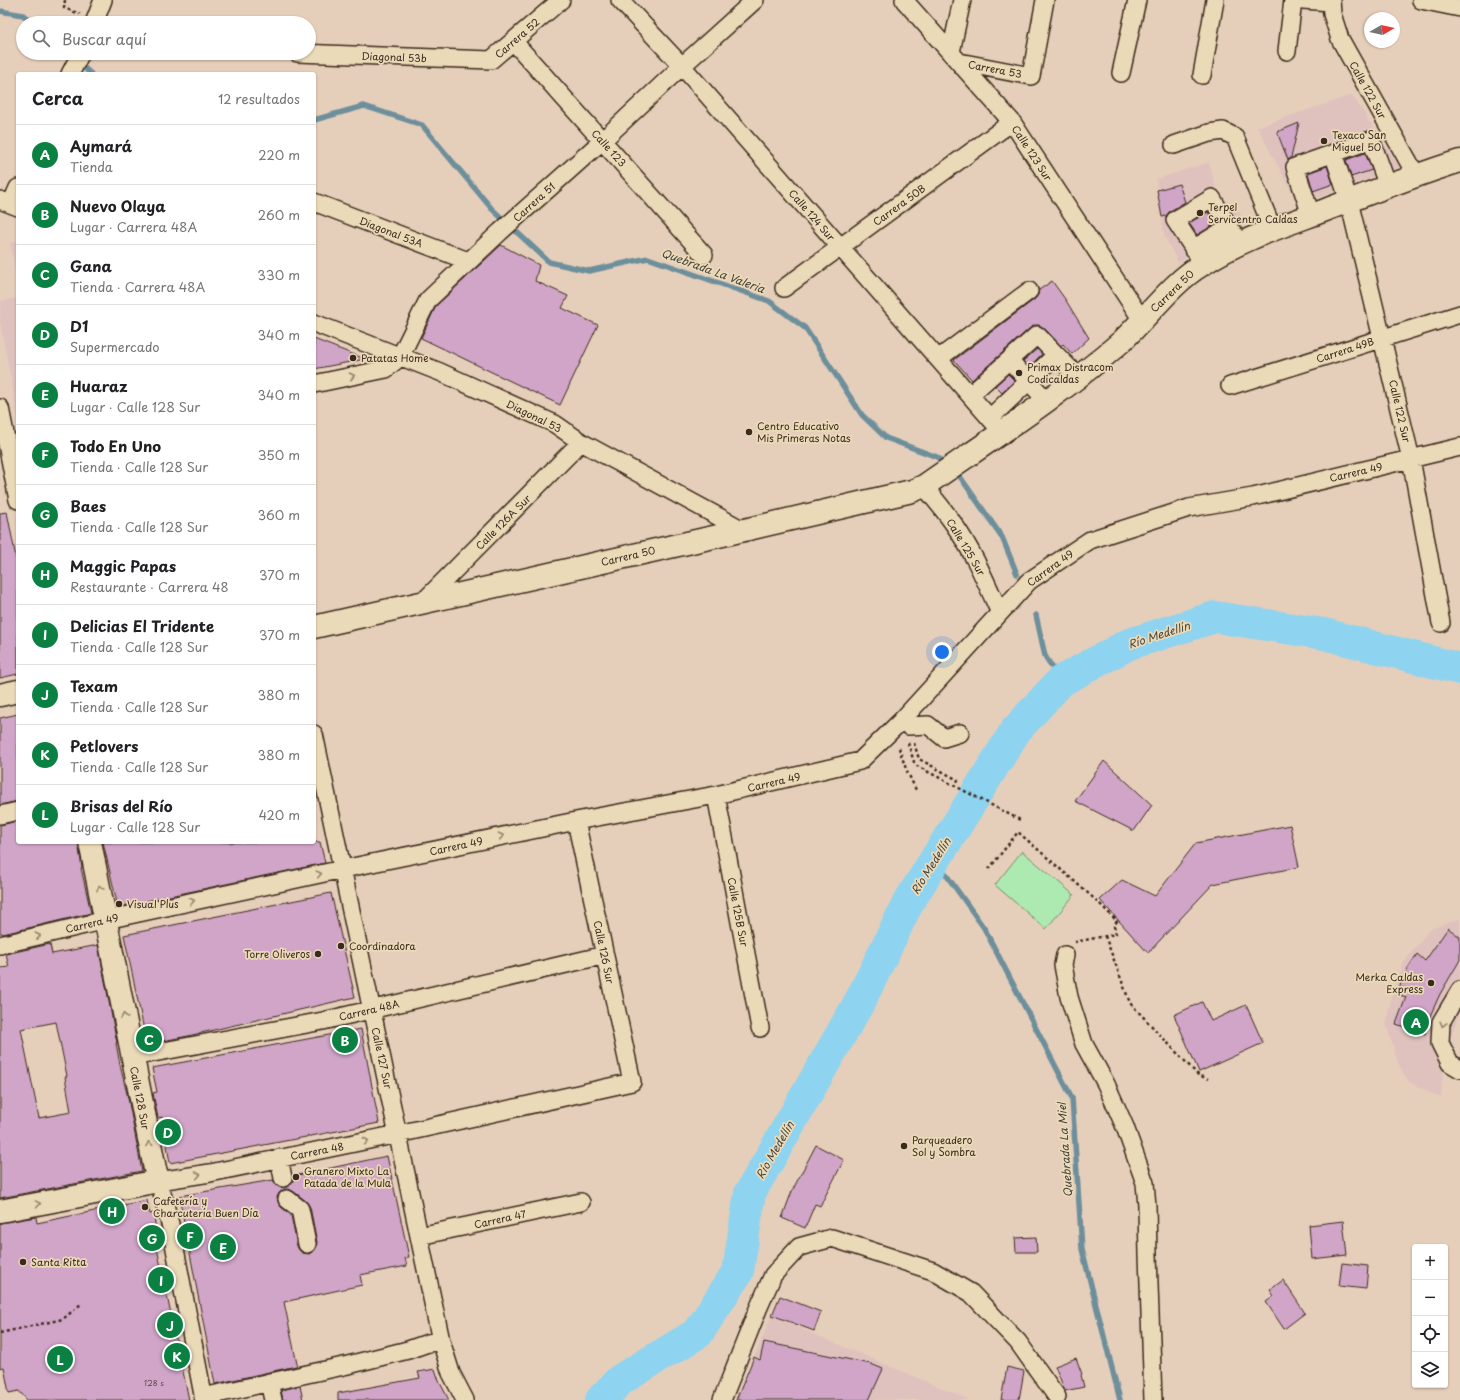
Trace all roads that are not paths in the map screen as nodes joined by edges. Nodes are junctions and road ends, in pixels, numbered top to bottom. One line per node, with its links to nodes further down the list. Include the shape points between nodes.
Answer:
1 (103, 0): 15 (street)
2 (561, 0): 16 (street, Carrera 52)
3 (620, 0): 22 (street, Calle 124 Sur)
4 (755, 0): 22 (street, Carrera 51)
5 (904, 0): 19 (street, Calle 123 Sur)
6 (962, 0): 19 (street)
7 (1045, 0): 19 (street, Carrera 53, via 1031,76)
8 (1137, 0): 24 (street)
9 (1215, 0): 25 (street)
10 (1293, 0): 17 (street)
11 (1303, 0): 13 (street)
12 (1421, 0): 14 (street)
13 (1331, 1): 31 (street, Calle 122 Sur, via 1332,14 1340,39)
14 (1460, 8)
15 (90, 16)
16 (514, 42): 21 (street, Carrera 52); 27 (street, Calle 123)
17 (1287, 51)
18 (316, 54): 21 (street, Diagonal 53b)
19 (955, 57): 26 (street, Calle 123 Sur)
20 (78, 60): 23 (street)
21 (491, 60)
22 (682, 66): 27 (street, Carrera 51); 40 (street, Calle 124 Sur)
23 (72, 72)
24 (1121, 73)
25 (1202, 75)
26 (1012, 122): 40 (street, Carrera 50B); 47 (street, Calle 123 Sur)
27 (602, 141): 41 (street, Calle 123); 43 (street, Carrera 51)
28 (1174, 145): 38 (street, via 1223,131 1235,137)
29 (1333, 153): 32 (street, via 1371,140); 34 (street, Calle 122 Sur); 37 (street, via 1295,167)
30 (1460, 161): 31 (main road, Carrera 50)
31 (1416, 175): 32 (main road, Carrera 50)
32 (1388, 186): 34 (main road, Carrera 50)
33 (16, 192): 36 (street)
34 (1349, 201): 37 (main road, Carrera 50); 49 (street, Calle 122 Sur)
35 (316, 203): 43 (street, Diagonal 53A)
36 (10, 204)
37 (1311, 215): 38 (main road, Carrera 50)
38 (1273, 230): 39 (main road, Carrera 50)
39 (1235, 235): 42 (main road, Carrera 50); 42 (street, via 1212,198 1175,220)
40 (840, 248): 44 (street, Carrera 50B); 52 (street, Calle 124 Sur)
41 (704, 254)
42 (1198, 256): 47 (main road, Carrera 50, via 1189,273)
43 (468, 262): 51 (street, Carrera 51, via 428,300)
44 (784, 288)
45 (1029, 291): 52 (street)
46 (1460, 314): 49 (street, Carrera 49B)
47 (1142, 320): 54 (main road, Carrera 50)
48 (316, 324): 51 (street, Diagonal 53)
49 (1382, 338): 57 (street, Carrera 49B); 65 (street, Calle 122 Sur)
50 (1056, 355): 53 (street, via 1037,335); 54 (street); 55 (street)
51 (400, 357): 56 (street, Carrera 51, one-way to 51, via 386,369); 62 (street, Diagonal 53, via 440,372 555,424)
52 (938, 359): 58 (street, Calle 124 Sur)
53 (1010, 361): 55 (street); 58 (street)
54 (1078, 376): 59 (main road, Carrera 50)
55 (1028, 381): 59 (street); 61 (street)
56 (316, 384)
57 (1230, 386)
58 (970, 396): 61 (street, Calle 124 Sur)
59 (1046, 400): 61 (main road, Carrera 50)
60 (0, 408): 64 (street)
61 (996, 425): 66 (main road, Carrera 50, via 962,460)
62 (581, 442): 68 (street, Diagonal 53); 69 (street, Calle 126A Sur)
63 (1460, 447): 65 (street, Carrera 49)
64 (9, 452): 67 (street)
65 (1411, 459): 70 (street, Carrera 49, via 1253,497 1189,508 1090,540 1029,582); 71 (street, Calle 122 Sur)
66 (932, 481): 68 (main road, Carrera 50, via 912,491); 70 (street, Calle 125 Sur, via 984,575)
67 (16, 489)
68 (743, 530): 69 (main road, Carrera 50)
69 (424, 602): 72 (main road, Carrera 50)
70 (1000, 614): 75 (street, Carrera 49)
71 (1440, 623)
72 (316, 627)
73 (16, 691): 74 (main road)
74 (0, 695)
75 (900, 721): 76 (street, via 909,726 928,725 944,738); 79 (street, Carrera 49, via 860,762)
76 (960, 733)
77 (316, 754): 78 (street, Calle 127 Sur)
78 (318, 773): 84 (street, Calle 127 Sur)
79 (716, 795): 82 (street, Carrera 49); 91 (street, Calle 125B Sur)
80 (16, 811): 81 (street)
81 (0, 815)
82 (576, 821): 84 (street, Carrera 49, one-way to 82); 87 (street, Calle 126 Sur)
83 (90, 844): 85 (main road, Calle 128 Sur, one-way to 83)
84 (343, 870): 85 (street, Carrera 49, one-way to 84); 90 (street, Calle 127 Sur)
85 (106, 920): 86 (street, Carrera 49, one-way to 85); 92 (main road, Calle 128 Sur, one-way to 85)
86 (0, 945)
87 (605, 955): 90 (street, Carrera 48A); 94 (street, Calle 126 Sur)
88 (1065, 955): 111 (street, via 1063,965 1067,984 1084,1044 1106,1084 1125,1127 1145,1183)
89 (1460, 990): 93 (street, one-way to 93, via 1441,1022 1440,1043 1450,1063)
90 (372, 1010): 92 (street, Carrera 48A); 95 (street, Calle 127 Sur)
91 (760, 1028)
92 (132, 1057): 98 (main road, Calle 128 Sur, one-way to 92)
93 (1460, 1069)
94 (632, 1082): 95 (street, Carrera 48)
95 (398, 1134): 96 (street, Carrera 48, one-way to 95); 102 (street, Calle 127 Sur)
96 (279, 1158): 97 (street); 98 (street, Carrera 48, one-way to 96)
97 (283, 1178)
98 (159, 1181): 101 (main road, Carrera 48, one-way to 98); 107 (street, Calle 128 Sur, via 171,1228)
99 (288, 1199): 103 (street, via 300,1209)
100 (581, 1202): 102 (street, Carrera 47)
101 (0, 1211)
102 (418, 1236): 104 (street, Calle 127 Sur)
103 (307, 1244)
104 (441, 1341): 105 (street); 109 (street, Calle 127 Sur, via 450,1373)
105 (269, 1382): 107 (street); 108 (street)
106 (1057, 1397): 110 (street, via 1018,1342 972,1293 933,1271 832,1238 799,1247 773,1275)
107 (203, 1398)
108 (273, 1400)
109 (465, 1400)
110 (722, 1400)
111 (1153, 1400)

